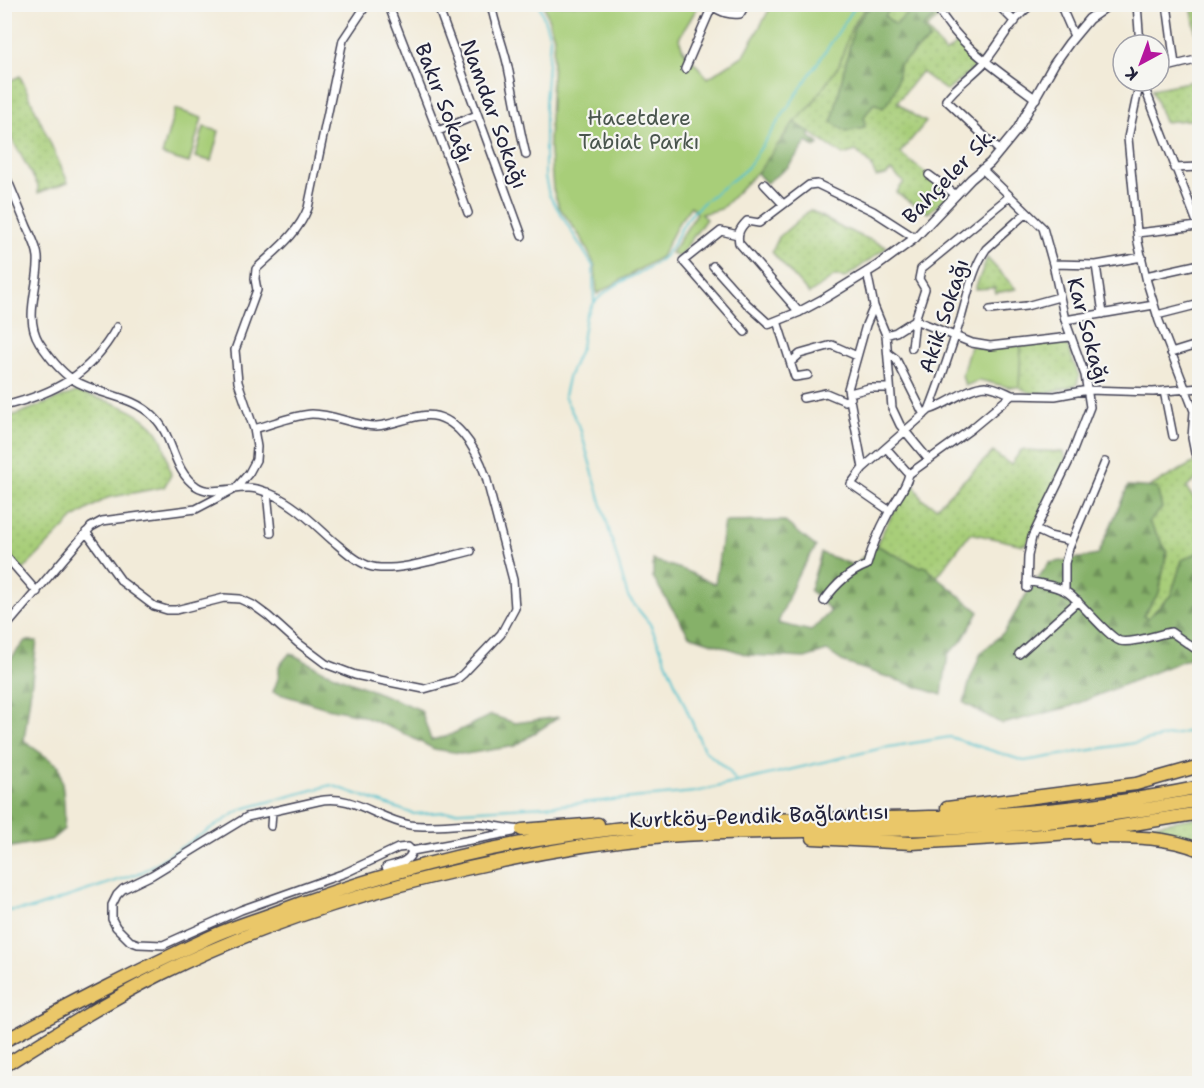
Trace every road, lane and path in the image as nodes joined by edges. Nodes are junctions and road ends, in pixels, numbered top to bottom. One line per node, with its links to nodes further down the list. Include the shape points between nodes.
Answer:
1 (366, 4): 86 (street, via 343,40 308,208 296,231 256,269 257,290 235,350 238,382)
2 (388, 4): 26 (street, Bakır Sokağı)
3 (437, 4): 25 (street, Namdar Sokağı)
4 (491, 4): 28 (street)
5 (746, 4): 13 (street, via 740,14 731,15)
6 (935, 4): 18 (street, via 961,40)
7 (997, 4): 14 (street)
8 (1032, 4): 14 (street)
9 (1060, 4): 16 (street)
10 (1110, 4): 16 (street, Bahçeler Sk.)
11 (1137, 4): 15 (street)
12 (1167, 4): 19 (street)
13 (712, 5): 21 (street)
14 (1015, 22): 18 (street)
15 (1139, 33)
16 (1074, 36): 24 (street, Bahçeler Sk.)
17 (1200, 59): 19 (street)
18 (986, 61): 24 (street); 27 (street, via 946,100)
19 (1175, 65): 20 (street)
20 (1171, 66)
21 (685, 69)
22 (1138, 93): 41 (street, via 1128,138)
23 (1146, 93): 30 (street)
24 (1036, 99): 27 (street, Bahçeler Sk.)
25 (477, 115): 26 (street); 42 (street, Namdar Sokağı)
26 (438, 131): 38 (street, Bakır Sokağı)
27 (1000, 151): 31 (street, Bahçeler Sk.)
28 (526, 155)
29 (1200, 167): 30 (street)
30 (1174, 168): 40 (street)
31 (982, 169): 35 (street, Bahçeler Sk.); 36 (street, Kar Sokağı)
32 (4, 172): 75 (street, via 38,257 33,306 35,332 39,342)
33 (929, 175): 35 (street)
34 (764, 184): 37 (street)
35 (956, 195): 44 (street, Bahçeler Sk.)
36 (1010, 196): 39 (street, Kar Sokağı); 60 (street, via 921,269 919,279 926,289)
37 (783, 204): 43 (street, via 759,223 747,221); 44 (street, via 809,185 817,184 873,211)
38 (468, 213)
39 (1026, 213): 46 (street, Kar Sokağı, via 1043,228); 66 (street, Akik Sokağı, via 981,256)
40 (1199, 228): 41 (street)
41 (1137, 233): 45 (street)
42 (522, 236)
43 (738, 236): 57 (street, via 739,243); 64 (street, via 721,231 683,261)
44 (915, 238): 50 (street, Bahçeler Sk.)
45 (1142, 257): 48 (street); 51 (street)
46 (1053, 264): 48 (street); 52 (street, Kar Sokağı)
47 (1200, 264): 51 (street)
48 (1096, 265): 58 (street)
49 (713, 266): 62 (street, via 747,304)
50 (867, 272): 55 (street); 57 (street, Bahçeler Sk.)
51 (1146, 276): 54 (street)
52 (1059, 297): 56 (street); 61 (street, Kar Sokağı)
53 (1200, 303): 59 (street)
54 (1154, 305): 58 (street); 59 (street)
55 (874, 306): 65 (street); 72 (street)
56 (990, 310)
57 (800, 312): 62 (street, Bahçeler Sk.)
58 (1103, 314): 61 (street)
59 (1157, 315): 71 (street)
60 (915, 320): 65 (street); 66 (street); 69 (street)
61 (1065, 320): 67 (street, Kar Sokağı)
62 (773, 322): 73 (street)
63 (117, 327): 75 (street, via 91,364)
64 (745, 332)
65 (886, 335): 70 (street)
66 (955, 337): 67 (street, via 990,346); 85 (street, Akik Sokağı)
67 (1070, 337): 78 (street, Kar Sokağı)
68 (1200, 344): 71 (street)
69 (912, 348)
70 (888, 353): 76 (street); 85 (street, via 896,359)
71 (1171, 353): 79 (street)
72 (857, 356): 73 (street, via 832,345 800,354); 82 (street, via 849,380)
73 (791, 362): 74 (street, via 795,377)
74 (807, 375)
75 (71, 378): 84 (street); 95 (street, via 125,398 155,418 178,466 197,488)
76 (890, 388): 82 (street, via 870,388); 87 (street, via 892,408)
77 (1200, 388): 79 (street)
78 (1088, 390): 80 (street); 81 (street, via 1054,396); 98 (street, Kar Sokağı, via 1090,407)
79 (1186, 390): 80 (street); 91 (street, via 1194,411 1192,438)
80 (1164, 391): 88 (street)
81 (1012, 395): 85 (street, via 987,386 974,388); 90 (street)
82 (850, 396): 83 (street, via 845,401 826,393); 93 (street)
83 (802, 398)
84 (4, 406)
85 (926, 412): 87 (street)
86 (254, 429): 95 (street, via 256,460); 99 (street, via 310,414 376,426 423,415 451,422 463,434 483,466 513,580 515,608 501,634 456,680 424,689 341,671 312,655 268,616 240,599 224,598 176,610 154,606 122,582)
87 (905, 432): 89 (street); 90 (street)
88 (1173, 436)
89 (887, 449): 93 (street); 94 (street)
90 (928, 460): 94 (street)
91 (1200, 460)
92 (1105, 462): 101 (street)
93 (864, 468): 97 (street, via 851,484)
94 (909, 474): 97 (street, via 907,486)
95 (236, 488): 96 (street); 99 (street, via 196,509 102,522)
96 (267, 492): 100 (street); 102 (street, via 299,510 347,553 368,566 386,569)
97 (890, 511): 106 (street, via 867,565 834,587)
98 (1036, 530): 101 (street); 104 (street, Kar Sokağı, via 1028,555 1027,584)
99 (86, 532): 105 (street)
100 (271, 533)
101 (1071, 541): 104 (street, via 1065,563)
102 (471, 551)
103 (4, 554): 105 (street)
104 (1065, 591): 107 (street)
105 (37, 592): 108 (street)
106 (824, 601)
107 (1078, 601): 109 (street, via 1120,641 1171,632 1194,648); 110 (street)
108 (4, 629)
109 (1200, 647)
110 (1019, 654)
111 (1200, 766): 113 (highway)
112 (1200, 773): 113 (highway)
113 (1136, 784): 118 (highway)
114 (1200, 787): 118 (highway, Kurtköy-Pendik Bağlantısı, via 1083,806)
115 (1200, 800): 123 (highway, Kurtköy-Pendik Bağlantısı, via 1035,823)
116 (272, 812): 120 (street, via 338,799 409,825); 121 (street); 127 (street, via 247,817 123,889 112,905 116,927 130,941 163,945 241,910 360,868 398,848 408,847)
117 (1200, 813): 124 (highway, via 1084,832)
118 (881, 818): 119 (highway, Kurtköy-Pendik Bağlantısı)
119 (689, 823): 122 (highway, via 655,818); 129 (highway, Kurtköy-Pendik Bağlantısı, via 536,841 417,867 317,897 207,938)
120 (469, 824): 122 (street); 125 (street)
121 (271, 826)
122 (522, 830): 125 (street)
123 (746, 832): 124 (highway, via 912,843); 131 (highway, Kurtköy-Pendik Bağlantısı, via 662,837 544,852 454,870 327,906 161,974)
124 (1028, 836): 126 (highway, via 1142,837)
125 (468, 839): 127 (street)
126 (1200, 850)
127 (412, 851): 128 (street, via 407,859)
128 (386, 867): 129 (highway, via 215,928 178,946)
129 (155, 963): 130 (highway, Kurtköy-Pendik Bağlantısı)
130 (4, 1041)
131 (4, 1066)

